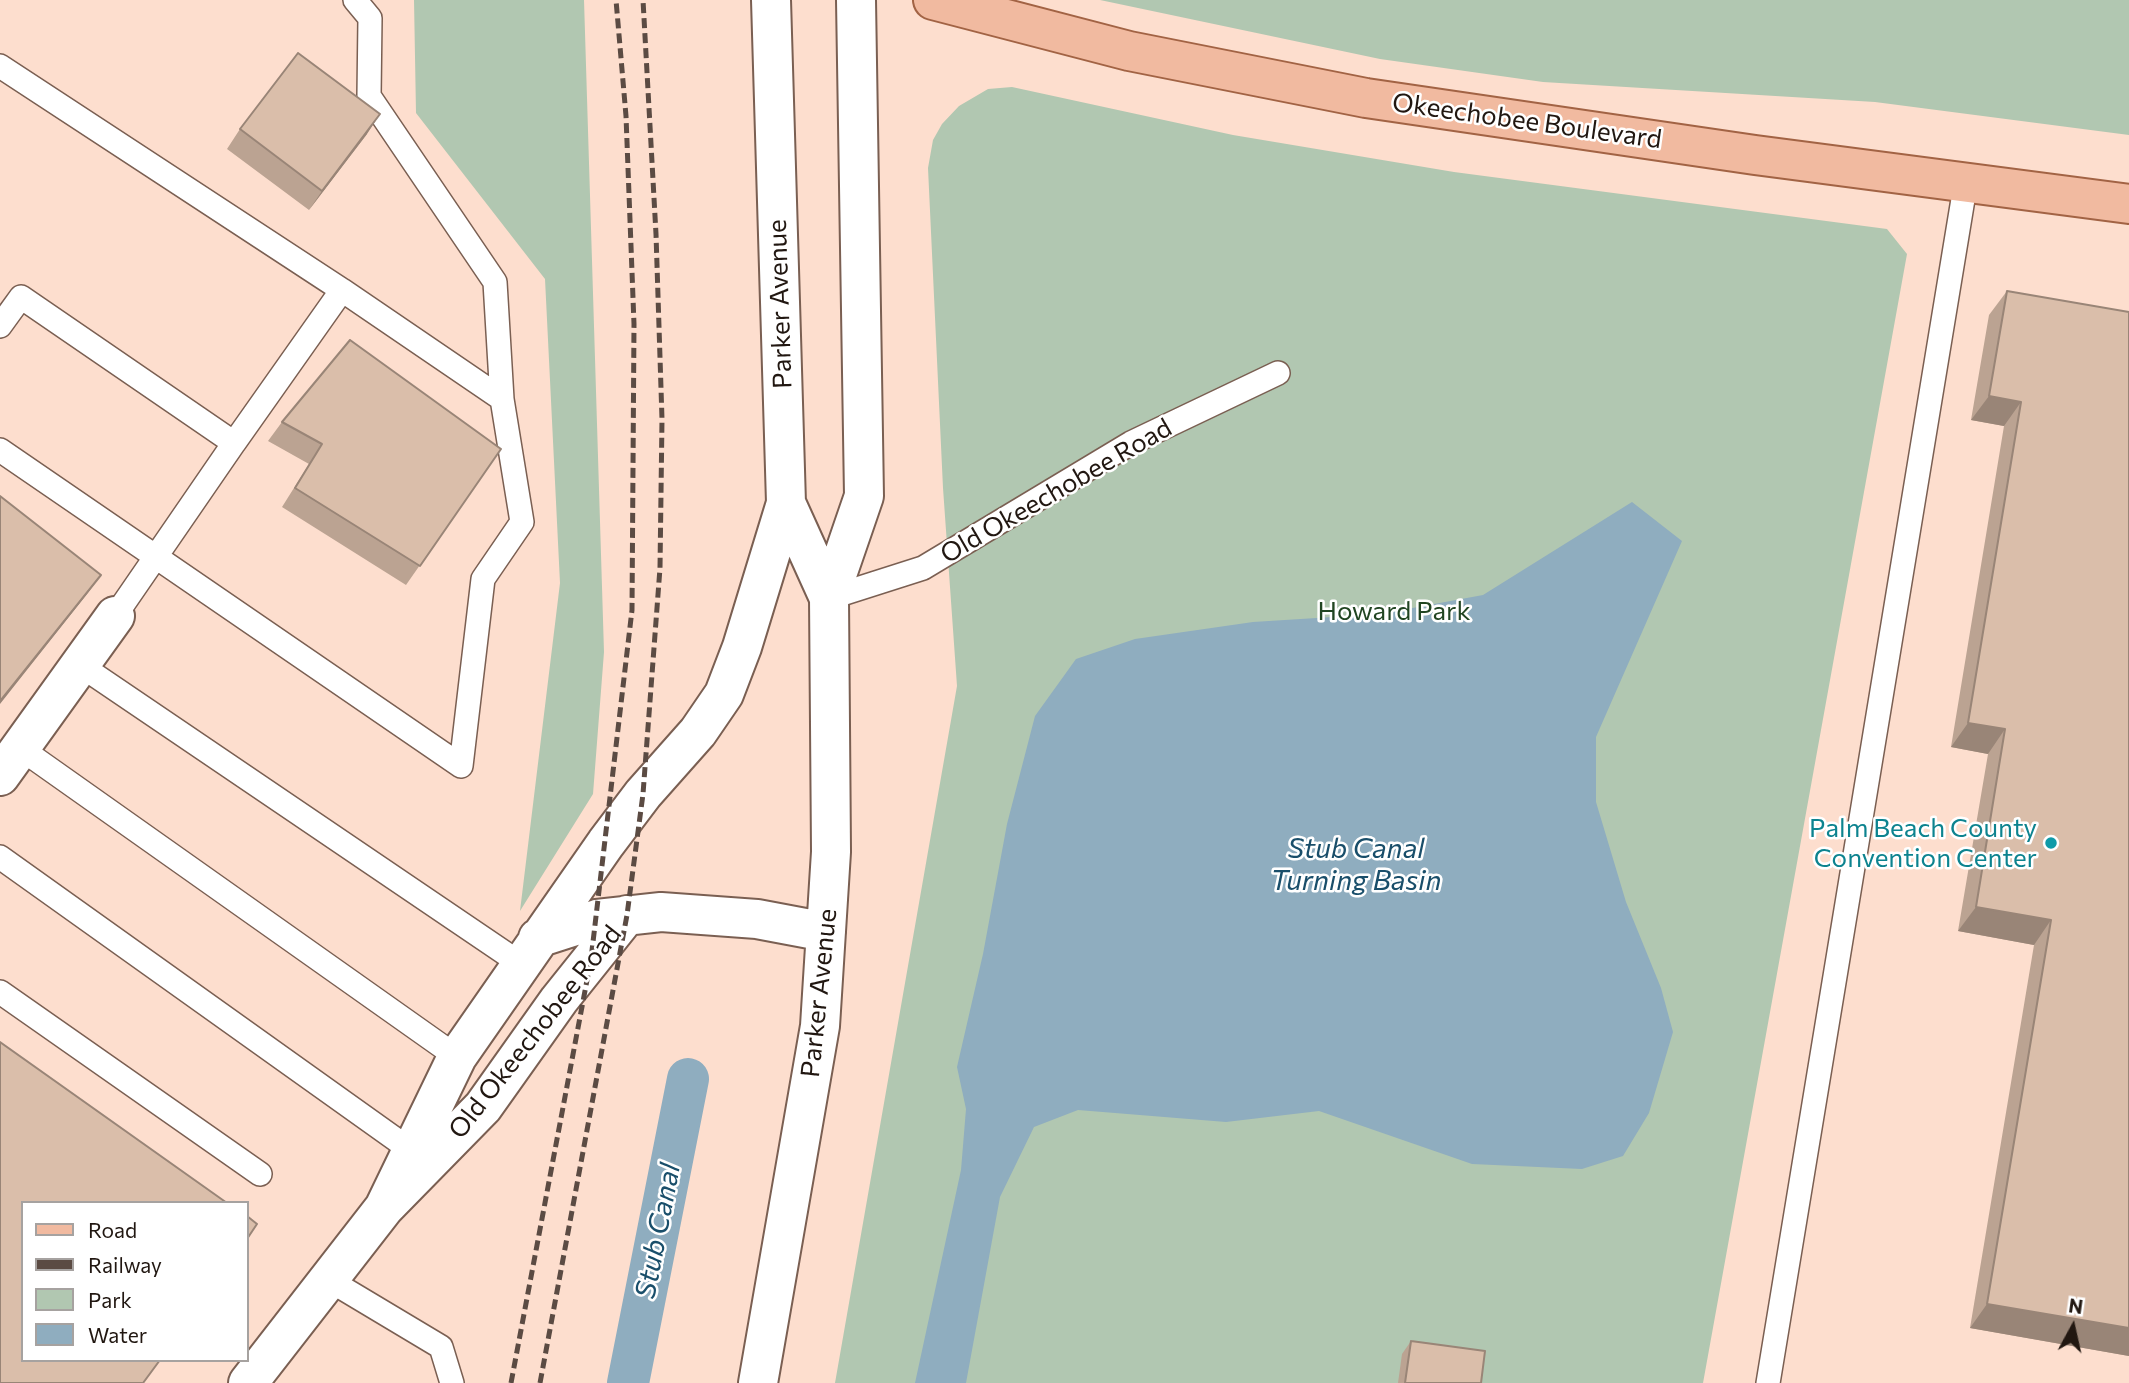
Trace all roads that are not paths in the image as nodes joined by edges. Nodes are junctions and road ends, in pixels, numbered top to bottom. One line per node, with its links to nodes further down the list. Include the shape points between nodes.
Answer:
1 (355, 0): 11 (lane, via 370,18 369,96 495,282)
2 (771, 0): 14 (street, Parker Avenue)
3 (856, 0): 16 (street, Parker Avenue, via 864,496)
4 (933, 0): 6 (main road, Okeechobee Boulevard, via 1129,51 1366,98)
5 (0, 66): 8 (lane)
6 (1966, 181): 7 (main road, Okeechobee Boulevard); 33 (lane)
7 (2129, 204)
8 (342, 290): 11 (lane); 12 (lane)
9 (0, 326): 12 (lane, via 21,297)
10 (1278, 373): 16 (lane, Old Okeechobee Road, via 1131,443 923,568)
11 (502, 399): 15 (lane, via 522,522 483,579 461,766)
12 (234, 443): 15 (lane)
13 (0, 450): 15 (lane)
14 (786, 503): 16 (street, Parker Avenue); 23 (street, via 724,694 698,732 643,794)
15 (155, 557): 17 (lane)
16 (829, 598): 22 (street, Parker Avenue, via 831,852)
17 (115, 616): 18 (street)
18 (80, 664): 19 (street); 23 (lane)
19 (10, 762): 25 (lane)
20 (0, 857): 26 (lane)
21 (627, 915): 22 (street, Old Okeechobee Road, via 699,912); 23 (street, Old Okeechobee Road, via 567,927); 28 (street, Old Okeechobee Road, via 483,1107)
22 (826, 932): 32 (street, Parker Avenue, via 820,1026)
23 (529, 951): 25 (street, Old Okeechobee Road)
24 (0, 992): 27 (lane)
25 (457, 1057): 26 (street, Old Okeechobee Road)
26 (412, 1151): 28 (street, Old Okeechobee Road)
27 (260, 1174)
28 (384, 1208): 29 (street, Old Okeechobee Road)
29 (329, 1280): 30 (street, Old Okeechobee Road); 31 (lane, via 441,1347)
30 (248, 1383)
31 (452, 1383)
32 (758, 1383)
33 (1768, 1383)

